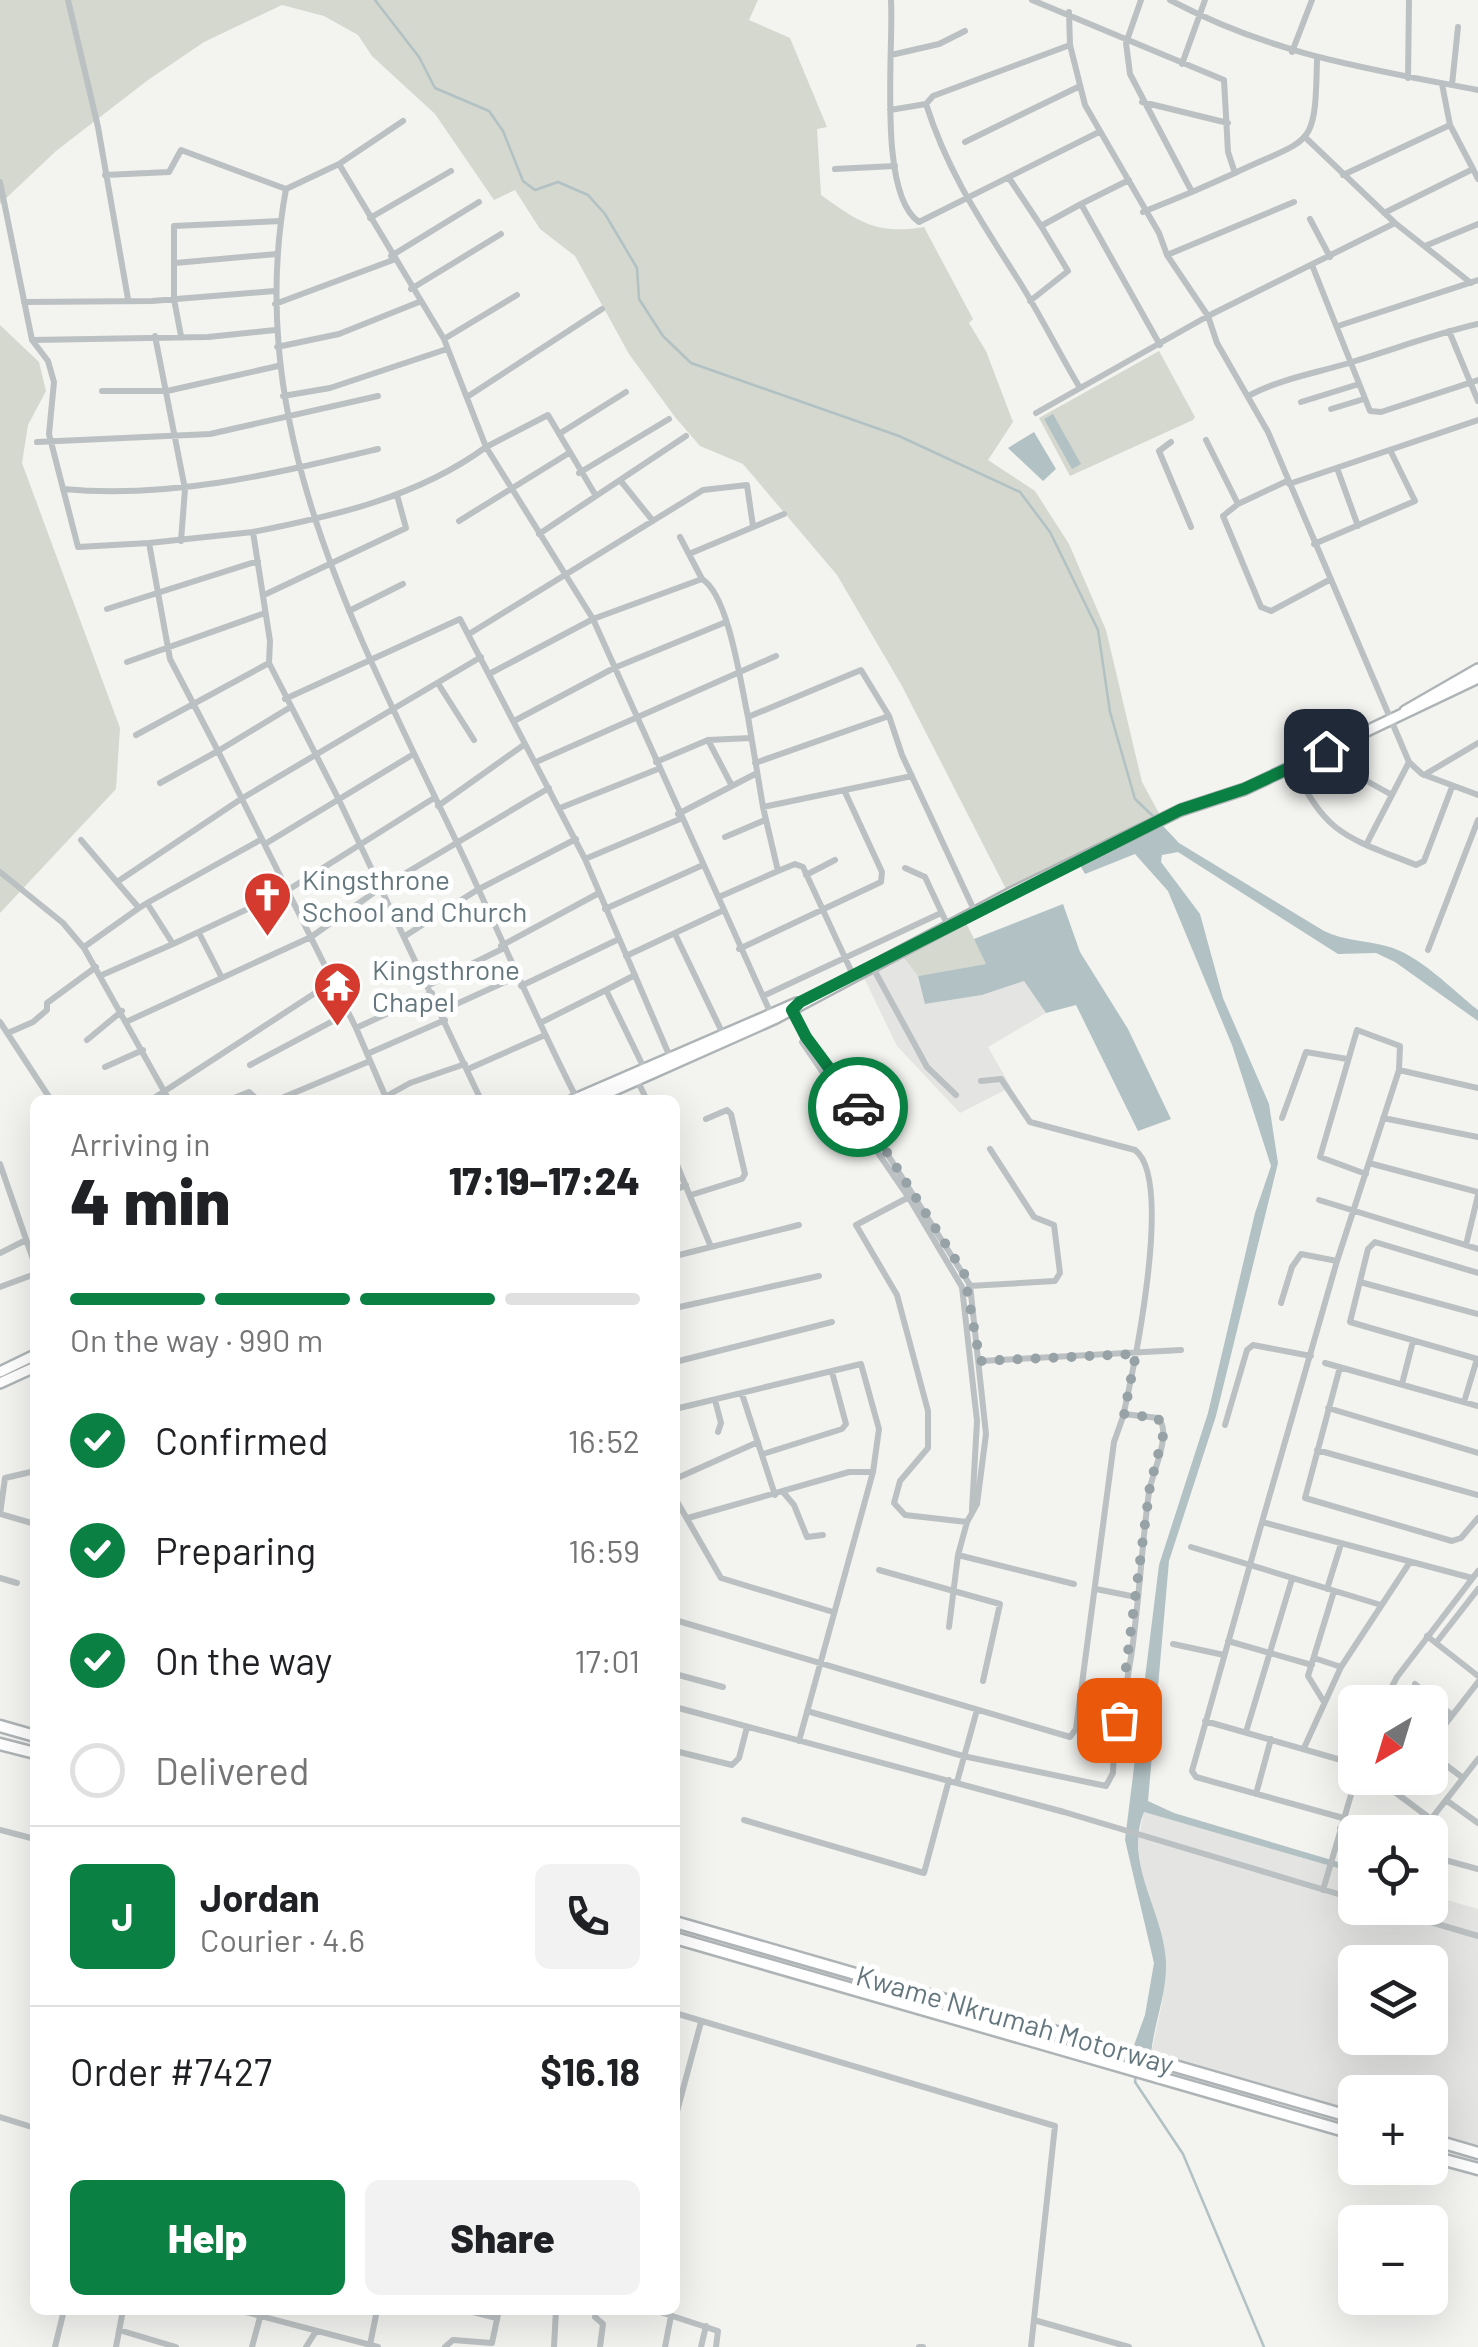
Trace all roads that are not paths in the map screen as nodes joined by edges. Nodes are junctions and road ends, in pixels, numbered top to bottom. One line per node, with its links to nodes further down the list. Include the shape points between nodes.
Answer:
1 (68, 0): 39 (street)
2 (891, 0): 16 (street)
3 (1032, 0): 9 (street)
4 (1141, 0): 13 (street)
5 (1170, 0): 10 (street)
6 (1206, 0): 10 (street)
7 (1312, 0): 15 (street)
8 (1409, 0): 19 (street)
9 (1069, 12): 13 (street); 14 (street)
10 (1200, 16): 15 (street); 18 (street)
11 (1458, 28): 21 (street)
12 (965, 31): 16 (street)
13 (1126, 42): 18 (street); 24 (street)
14 (1070, 45): 22 (street); 25 (street)
15 (1292, 52): 17 (street)
16 (891, 55): 26 (street)
17 (1317, 60): 19 (street); 31 (street, via 1315,122)
18 (1182, 64): 28 (street, via 1226,82)
19 (1408, 78): 20 (street)
20 (1442, 84): 21 (street); 29 (street)
21 (1452, 85): 23 (street)
22 (1078, 87): 30 (street); 32 (street)
23 (1478, 90)
24 (1142, 102): 28 (street); 46 (street)
25 (926, 104): 26 (street); 48 (street)
26 (890, 110): 34 (street)
27 (403, 121): 33 (street)
28 (1228, 123): 38 (street)
29 (1450, 126): 36 (street); 40 (street)
30 (1099, 132): 41 (street); 43 (street)
31 (1306, 139): 38 (street); 40 (street)
32 (965, 142)
33 (338, 164): 45 (street); 53 (street)
34 (895, 166): 35 (street); 48 (street, via 919,222)
35 (835, 168)
36 (1473, 169): 42 (street); 52 (street)
37 (450, 171): 53 (street)
38 (1235, 173): 46 (street)
39 (104, 175): 45 (street, via 169,172 181,150); 71 (street)
40 (1344, 175): 52 (street)
41 (1009, 178): 48 (street); 58 (street)
42 (1478, 179)
43 (1129, 180): 50 (street); 51 (street)
44 (0, 182): 74 (street)
45 (286, 189): 55 (street)
46 (1192, 192): 51 (street)
47 (479, 202): 64 (street)
48 (966, 202): 73 (street)
49 (1294, 202): 62 (street)
50 (1081, 204): 58 (street); 87 (street)
51 (1143, 212): 62 (street)
52 (1384, 212): 56 (street)
53 (370, 218): 64 (street)
54 (1310, 218): 63 (street)
55 (280, 220): 61 (street); 65 (street, via 174,226)
56 (1395, 223): 60 (street); 63 (street)
57 (1478, 224): 60 (street)
58 (1041, 226): 73 (street, via 1068,271)
59 (501, 234): 68 (street)
60 (1424, 246): 67 (street)
61 (277, 254): 65 (street); 69 (street)
62 (1167, 256): 78 (street)
63 (1330, 257): 66 (street)
64 (392, 258): 68 (street); 76 (street)
65 (175, 263): 72 (street)
66 (1312, 266): 78 (street); 80 (street)
67 (1475, 282): 80 (street)
68 (411, 289): 75 (street)
69 (274, 291): 72 (street); 76 (street)
70 (517, 295): 85 (street)
71 (128, 298): 72 (street); 74 (street)
72 (174, 299): 84 (street)
73 (1030, 301): 94 (street)
74 (24, 302): 86 (street)
75 (419, 302): 85 (street); 88 (street, via 338,334)
76 (276, 304): 81 (street)
77 (602, 309): 101 (street)
78 (1208, 316): 87 (street); 98 (street)
79 (1478, 324): 82 (street)
80 (1338, 326): 90 (street)
81 (275, 330): 84 (street); 88 (street)
82 (1449, 331): 90 (street); 92 (street)
83 (154, 336): 84 (street); 86 (street); 96 (street)
84 (181, 336)
85 (444, 339): 89 (street)
86 (32, 340): 116 (street, via 54,382)
87 (1160, 346): 94 (street)
88 (277, 348): 91 (street)
89 (448, 349): 99 (street, via 330,388); 101 (street)
90 (1350, 363): 93 (street); 98 (street)
91 (278, 366): 96 (street); 99 (street)
92 (1474, 381): 102 (street, via 1381,412 1370,410); 103 (street)
93 (1359, 384): 102 (street); 104 (street)
94 (1080, 388): 106 (street)
95 (102, 391): 96 (street)
96 (166, 391): 112 (street)
97 (626, 392): 110 (street)
98 (1250, 395): 125 (street)
99 (283, 396): 107 (street)
100 (378, 396): 107 (street)
101 (467, 397): 117 (street)
102 (1364, 398): 105 (street)
103 (1478, 401)
104 (1301, 402)
105 (1331, 409)
106 (1036, 413)
107 (287, 417): 112 (street); 121 (street)
108 (669, 420): 123 (street)
109 (1478, 420): 119 (street)
110 (558, 434): 117 (street, via 548,415); 120 (street)
111 (686, 436): 124 (street)
112 (174, 438): 116 (street); 127 (street)
113 (1206, 440): 131 (street)
114 (38, 442): 116 (street)
115 (1171, 442): 138 (street, via 1160,451)
116 (52, 443): 126 (street)
117 (486, 447): 128 (street); 129 (street)
118 (378, 449): 121 (street)
119 (1391, 451): 122 (street); 137 (street, via 1415,500)
120 (569, 453): 123 (street); 128 (street)
121 (299, 468): 127 (street); 133 (street)
122 (1337, 468): 125 (street); 137 (street)
123 (579, 473): 130 (street)
124 (620, 480): 130 (street); 134 (street)
125 (1288, 483): 131 (street); 144 (street)
126 (63, 489): 127 (street); 143 (street, via 78,547)
127 (185, 489): 142 (street)
128 (512, 490): 135 (street); 140 (street)
129 (397, 494): 133 (street); 147 (street, via 406,528)
130 (596, 496): 140 (street)
131 (1238, 504): 150 (street, via 1223,516 1264,610)
132 (784, 514): 136 (street)
133 (315, 520): 139 (street); 147 (street)
134 (653, 521): 136 (street, via 703,490 742,483 749,489); 148 (street)
135 (459, 522)
136 (752, 526): 145 (street)
137 (1358, 526): 144 (street)
138 (1191, 527)
139 (253, 532): 142 (street); 146 (street)
140 (539, 534): 148 (street)
141 (680, 538): 145 (street)
142 (181, 541): 143 (street)
143 (150, 542): 152 (street)
144 (1314, 544): 150 (street)
145 (688, 554): 149 (street)
146 (258, 561): 152 (street); 153 (street)
147 (333, 566): 153 (street); 155 (street)
148 (565, 573): 157 (street); 159 (street)
149 (702, 579): 157 (street); 158 (street, via 710,583)
150 (1331, 579): 180 (street)
151 (404, 584): 155 (street)
152 (160, 595): 154 (street); 160 (street)
153 (264, 596): 156 (street)
154 (107, 610)
155 (348, 611): 163 (street)
156 (265, 613): 160 (street); 165 (street)
157 (593, 618): 166 (street); 169 (street)
158 (726, 622): 166 (street); 168 (street)
159 (469, 634): 162 (street); 163 (street, via 457,617)
160 (169, 646): 164 (street); 173 (street)
161 (776, 656): 168 (street)
162 (481, 657): 169 (street); 171 (street)
163 (367, 659): 172 (street); 176 (street)
164 (127, 662)
165 (268, 663): 172 (street); 173 (street)
166 (614, 668): 177 (street); 181 (street)
167 (1478, 669): 174 (main road)
168 (739, 672): 177 (street); 179 (street)
169 (491, 673): 181 (street)
170 (1478, 678): 174 (main road)
171 (440, 685): 176 (street); 184 (street)
172 (286, 699): 175 (street)
173 (193, 704): 182 (street); 188 (street)
174 (1415, 706): 180 (main road)
175 (289, 708): 188 (street); 189 (street)
176 (391, 713): 189 (street); 190 (street)
177 (633, 716): 191 (street); 194 (street)
178 (890, 716): 179 (street, via 860,670); 192 (street); 198 (street)
179 (748, 717): 183 (street)
180 (1389, 720): 193 (street); 195 (main road)
181 (514, 721): 186 (street)
182 (136, 735)
183 (750, 738): 185 (street); 192 (street)
184 (474, 740)
185 (708, 740): 194 (street); 201 (street)
186 (525, 744): 191 (street); 210 (street)
187 (1478, 744): 199 (street)
188 (218, 751): 200 (street); 209 (street)
189 (315, 755): 207 (street); 209 (street)
190 (412, 755): 207 (street); 208 (street)
191 (536, 762): 203 (street)
192 (755, 762): 196 (street)
193 (1409, 762): 199 (street); 205 (street)
194 (657, 766): 212 (street); 213 (street)
195 (1294, 766): 222 (street, via 1315,811); 240 (main road, via 1180,810)
196 (757, 773): 201 (street); 211 (street)
197 (1356, 775): 205 (street)
198 (912, 776): 204 (street); 240 (street)
199 (1424, 776): 202 (street)
200 (160, 783)
201 (732, 786): 213 (street)
202 (1452, 787): 206 (street); 222 (street, via 1422,864)
203 (549, 788): 212 (street); 220 (street)
204 (845, 792): 211 (street); 239 (street, via 881,882)
205 (1392, 795): 222 (street)
206 (1478, 795)
207 (338, 798): 219 (street); 221 (street)
208 (434, 798): 210 (street); 221 (street)
209 (242, 799): 219 (street); 230 (street)
210 (438, 806): 220 (street)
211 (762, 807): 214 (street)
212 (560, 808): 217 (street)
213 (679, 817): 223 (street); 225 (street)
214 (765, 820): 216 (street); 227 (street)
215 (1478, 820): 252 (street)
216 (725, 836)
217 (576, 839): 223 (street); 233 (street)
218 (81, 840): 230 (street)
219 (263, 842): 232 (street); 236 (street)
220 (457, 843): 231 (street); 233 (street)
221 (358, 844): 231 (street); 232 (street)
222 (1366, 845)
223 (586, 859): 234 (street)
224 (835, 860): 229 (street)
225 (702, 865): 235 (street); 237 (street)
226 (905, 868): 241 (street, via 924,877)
227 (778, 871): 229 (street, via 799,863); 235 (street)
228 (0, 872): 250 (street)
229 (806, 876): 239 (street)
230 (117, 882): 236 (street)
231 (378, 888): 245 (street); 246 (street)
232 (288, 890): 243 (street); 246 (street)
233 (477, 890): 245 (street); 249 (street)
234 (598, 893): 237 (street); 249 (street)
235 (719, 897): 238 (street)
236 (143, 905): 248 (street); 250 (street)
237 (605, 908): 247 (street)
238 (724, 910): 244 (street); 251 (street)
239 (822, 910): 251 (street); 254 (street)
240 (975, 912): 242 (main road)
241 (941, 913): 242 (street); 254 (street)
242 (948, 927): 255 (main road)
243 (199, 934): 248 (street); 260 (street)
244 (675, 934): 253 (street); 277 (street)
245 (405, 936): 264 (street)
246 (311, 937): 260 (street); 262 (street)
247 (619, 940): 253 (street); 263 (street)
248 (172, 944): 257 (street)
249 (501, 947): 261 (street); 264 (street)
250 (84, 948): 256 (street)
251 (739, 950): 266 (street)
252 (1428, 950)
253 (626, 956): 258 (street)
254 (845, 959): 259 (street); 266 (street)
255 (872, 965): 259 (main road); 305 (street, via 927,1068)
256 (96, 967): 257 (street); 278 (street, via 47,1003 33,1022)
257 (102, 975): 268 (street)
258 (635, 975): 265 (street); 282 (street)
259 (853, 975): 267 (main road)
260 (222, 976): 274 (street)
261 (516, 977): 263 (street); 269 (street)
262 (332, 982): 270 (street); 293 (street)
263 (521, 986): 275 (street)
264 (430, 989): 269 (street); 276 (street)
265 (606, 990): 275 (street); 288 (street)
266 (763, 996): 271 (street)
267 (796, 1006): 271 (main road); 319 (street, via 806,1037)
268 (122, 1011): 274 (street); 280 (street)
269 (441, 1011): 272 (street)
270 (348, 1013): 276 (street); 285 (street)
271 (772, 1015): 277 (main road); 290 (main road)
272 (445, 1020): 283 (street); 287 (street)
273 (0, 1022): 278 (street)
274 (128, 1022): 281 (street)
275 (540, 1023): 279 (street)
276 (356, 1028): 283 (street)
277 (722, 1032): 282 (main road)
278 (8, 1033): 294 (street)
279 (545, 1035): 287 (street); 301 (street)
280 (87, 1040)
281 (143, 1050): 286 (street); 293 (street)
282 (670, 1057): 288 (main road)
283 (368, 1058): 297 (street); 298 (street)
284 (1347, 1058): 289 (street, via 1360,1029 1400,1046); 306 (street, via 1306,1052); 314 (street, via 1320,1157)
285 (250, 1064)
286 (105, 1067)
287 (467, 1067): 299 (street); 300 (street)
288 (644, 1068): 302 (main road)
289 (1399, 1070): 292 (street); 307 (street)
290 (638, 1080): 303 (main road); 304 (street)
291 (980, 1081): 343 (street, via 1001,1079 1030,1122 1136,1150 1144,1159 1152,1212)
292 (1478, 1088)
293 (163, 1090): 295 (street); 296 (street)
294 (47, 1095)
295 (158, 1095)
296 (166, 1095)
297 (287, 1095)
298 (385, 1095)
299 (391, 1095)
300 (479, 1095)
301 (574, 1095)
302 (585, 1095)
303 (610, 1095)
304 (645, 1095)
305 (956, 1095)
306 (1282, 1118)
307 (1382, 1118): 309 (street); 312 (street)
308 (706, 1119): 318 (street, via 731,1114 745,1174)
309 (1478, 1136)
310 (990, 1148): 335 (street, via 1034,1217 1054,1225 1060,1273 1055,1281)
311 (0, 1164): 323 (street)
312 (1369, 1164): 314 (street); 317 (street)
313 (680, 1171): 315 (street)
314 (1366, 1174): 321 (street)
315 (686, 1185): 316 (street); 318 (street)
316 (680, 1188)
317 (1478, 1194): 324 (street)
318 (691, 1195): 325 (street)
319 (912, 1196): 335 (street); 379 (street, via 856,1225 897,1296 928,1411 928,1448 900,1481 894,1502 905,1514)
320 (1319, 1200): 321 (street)
321 (1354, 1211): 324 (street); 330 (street)
322 (799, 1225): 325 (street)
323 (26, 1240): 327 (street); 328 (street)
324 (1466, 1245): 326 (street)
325 (710, 1247): 329 (street)
326 (1478, 1249)
327 (30, 1251)
328 (0, 1253)
329 (680, 1255)
330 (1336, 1262): 337 (street, via 1301,1254); 344 (street)
331 (1478, 1273): 334 (street, via 1374,1242)
332 (30, 1276): 336 (street)
333 (818, 1276): 338 (street)
334 (1360, 1282): 339 (street); 341 (street, via 1350,1322)
335 (966, 1286): 348 (street); 375 (street, via 977,1420)
336 (0, 1287)
337 (1281, 1303)
338 (680, 1307)
339 (1478, 1314)
340 (832, 1322): 347 (street)
341 (1413, 1341): 346 (street); 355 (street)
342 (1180, 1350): 343 (street)
343 (1136, 1354): 348 (street); 362 (street)
344 (1312, 1356): 363 (street, via 1253,1345); 380 (street)
345 (30, 1357): 352 (main road)
346 (1478, 1359): 358 (street)
347 (680, 1361)
348 (980, 1361): 375 (street, via 986,1434)
349 (1325, 1363): 350 (street)
350 (1340, 1367): 355 (street); 361 (street)
351 (30, 1369): 354 (main road)
352 (0, 1372)
353 (832, 1372): 356 (street); 368 (street, via 846,1424); 370 (street, via 862,1364 879,1429)
354 (0, 1383)
355 (1402, 1384): 358 (street)
356 (742, 1394): 357 (street); 365 (street)
357 (716, 1400): 360 (street); 364 (street)
358 (1464, 1402): 359 (street)
359 (1478, 1406)
360 (680, 1408)
361 (1328, 1408): 366 (street); 367 (street)
362 (1124, 1414): 396 (street, via 1114,1442); 399 (street, via 1164,1422)
363 (1225, 1424)
364 (718, 1432)
365 (758, 1442): 368 (street); 371 (street)
366 (1317, 1450): 373 (street); 378 (street, via 1304,1493 1310,1502 1452,1541)
367 (1478, 1453)
368 (763, 1454): 372 (street)
369 (30, 1472): 376 (street, via 5,1478)
370 (873, 1472): 372 (street, via 849,1472); 401 (street)
371 (680, 1477)
372 (779, 1493): 377 (street); 382 (street, via 794,1505 807,1536)
373 (1478, 1495)
374 (680, 1506): 377 (street)
375 (972, 1510): 379 (street)
376 (0, 1514): 381 (street)
377 (688, 1518): 401 (street, via 721,1578)
378 (1478, 1518)
379 (967, 1522): 385 (street)
380 (1262, 1522): 383 (street); 387 (street)
381 (30, 1523)
382 (823, 1534)
383 (1341, 1544): 386 (street); 398 (street)
384 (1191, 1547): 387 (street)
385 (958, 1556): 394 (street); 395 (street)
386 (1410, 1562): 391 (street); 400 (street)
387 (1249, 1566): 392 (street); 405 (street)
388 (879, 1570): 395 (street)
389 (1478, 1571): 391 (street)
390 (0, 1578): 393 (street)
391 (1472, 1578): 404 (street)
392 (1292, 1579): 398 (street); 408 (street)
393 (17, 1583)
394 (1074, 1584)
395 (952, 1589): 403 (street); 416 (street, via 1002,1608)
396 (1096, 1589): 399 (street); 422 (street, via 1070,1737)
397 (1478, 1589): 406 (street)
398 (1330, 1590): 400 (street); 410 (street)
399 (1136, 1597): 432 (street)
400 (1382, 1604): 413 (street)
401 (833, 1612): 412 (street)
402 (680, 1621): 412 (street)
403 (948, 1627)
404 (1428, 1636): 406 (street); 418 (street)
405 (1228, 1641): 408 (street); 409 (street)
406 (1436, 1643): 415 (street)
407 (1174, 1644): 409 (street)
408 (1269, 1654): 410 (street); 429 (street)
409 (1224, 1655): 425 (street)
410 (1313, 1662): 413 (street); 420 (street, via 1310,1682)
411 (1478, 1662): 415 (street)
412 (820, 1663): 422 (street); 423 (street)
413 (1341, 1667): 420 (street)
414 (680, 1675): 419 (street)
415 (1476, 1677): 424 (street)
416 (983, 1681)
417 (1415, 1684): 424 (street)
418 (1395, 1685)
419 (722, 1688)
420 (1324, 1702): 436 (street)
421 (680, 1708): 428 (street)
422 (977, 1710): 439 (street)
423 (806, 1712): 434 (street); 439 (street)
424 (1452, 1715): 426 (street)
425 (1205, 1720): 429 (street); 445 (street, via 1193,1774)
426 (1448, 1720)
427 (0, 1726): 430 (highway)
428 (747, 1727): 434 (street); 438 (street, via 732,1765)
429 (1246, 1732): 433 (street)
430 (30, 1735)
431 (1084, 1738): 439 (street, via 1114,1749 1106,1786)
432 (1113, 1738)
433 (1271, 1740): 436 (street); 445 (street)
434 (799, 1741): 444 (street)
435 (0, 1744): 437 (highway)
436 (1304, 1748): 441 (street)
437 (30, 1752)
438 (680, 1752)
439 (963, 1756): 444 (street)
440 (1478, 1758): 443 (street)
441 (1338, 1759)
442 (1448, 1768): 443 (street)
443 (1462, 1778): 447 (street)
444 (953, 1781): 451 (street, via 924,1873); 458 (street)
445 (1256, 1794): 450 (street)
446 (1399, 1795): 448 (street)
447 (1446, 1800): 449 (street); 452 (street)
448 (1426, 1815)
449 (1434, 1815)
450 (1338, 1817)
451 (744, 1820)
452 (1478, 1823)
453 (0, 1830): 455 (street)
454 (1338, 1835): 458 (street)
455 (30, 1838)
456 (1448, 1861): 457 (street)
457 (1478, 1869)
458 (1323, 1890): 459 (street)
459 (1338, 1894)
460 (680, 1923): 467 (highway, Kwame Nkrumah Motorway)
461 (1441, 1925): 462 (street)
462 (1478, 1936)
463 (680, 1939): 470 (highway, Kwame Nkrumah Motorway)
464 (680, 2015): 465 (street)
465 (702, 2022): 466 (street); 485 (street, via 1055,2126)
466 (680, 2101)
467 (1338, 2113)
468 (0, 2117): 469 (street)
469 (30, 2126)
470 (1338, 2129)
471 (1448, 2145): 472 (highway)
472 (1478, 2153)
473 (1448, 2161): 474 (highway)
474 (1478, 2169)
475 (63, 2315): 491 (street)
476 (122, 2315): 487 (street)
477 (260, 2315): 494 (street)
478 (267, 2315): 488 (street)
479 (377, 2315): 490 (street)
480 (498, 2315): 489 (street)
481 (556, 2315): 497 (street)
482 (669, 2315): 483 (street)
483 (672, 2316): 486 (street); 499 (street)
484 (595, 2318): 498 (street, via 603,2324)
485 (1034, 2320): 502 (street); 503 (street)
486 (706, 2326): 500 (street); 501 (street, via 720,2335)
487 (120, 2330): 492 (street); 493 (street)
488 (316, 2330): 490 (street); 495 (street)
489 (492, 2345): 496 (street, via 453,2340)
490 (374, 2346)
491 (55, 2347)
492 (116, 2347)
493 (176, 2347)
494 (252, 2347)
495 (306, 2347)
496 (445, 2347)
497 (554, 2347)
498 (600, 2347)
499 (665, 2347)
500 (701, 2347)
501 (716, 2347)
502 (1031, 2347)
503 (1129, 2347)

